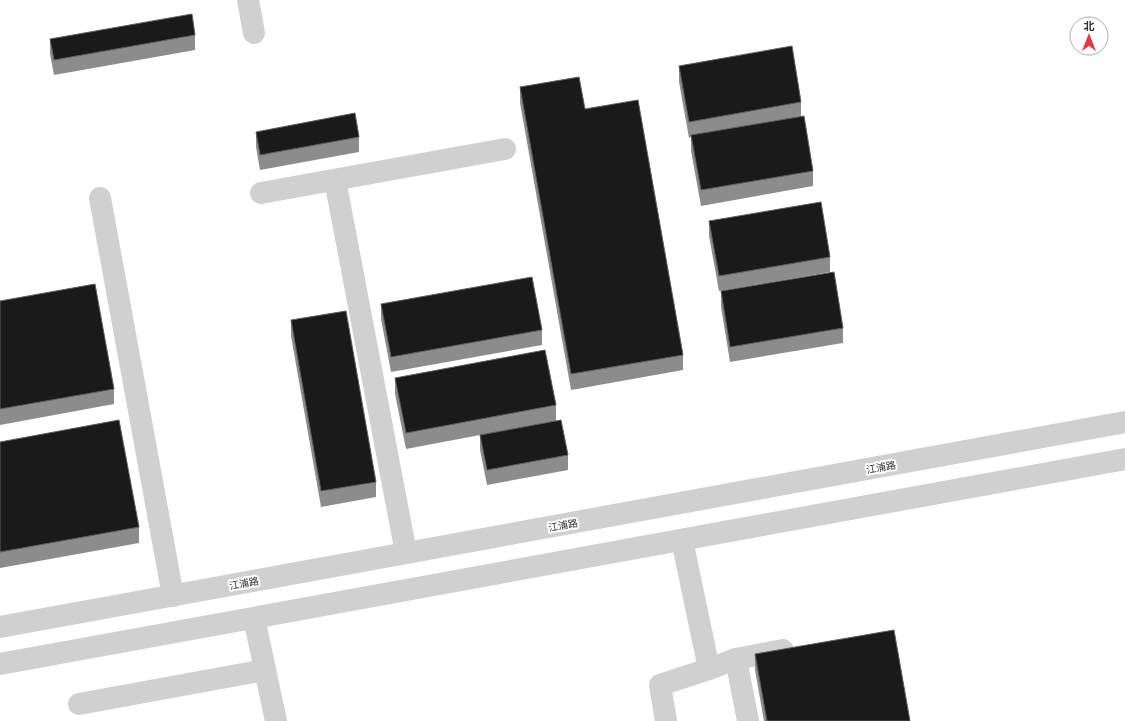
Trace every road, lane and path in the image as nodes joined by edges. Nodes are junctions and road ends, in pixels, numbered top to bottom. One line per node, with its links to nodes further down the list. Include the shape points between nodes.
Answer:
1 (248, 0): 2 (street)
2 (254, 33)
3 (505, 149): 4 (street)
4 (335, 180): 5 (street); 10 (street)
5 (261, 193)
6 (100, 198): 11 (street)
7 (1125, 422): 10 (street, 江浦路)
8 (1125, 459): 9 (street)
9 (682, 540): 12 (street); 17 (street)
10 (406, 553): 11 (street, 江浦路)
11 (173, 596): 13 (street, 江浦路)
12 (254, 618): 16 (street); 18 (street)
13 (0, 627)
14 (799, 648): 15 (street)
15 (736, 658): 17 (street); 22 (street)
16 (0, 664)
17 (709, 669): 21 (street, via 660,685)
18 (265, 670): 19 (street); 20 (street)
19 (79, 704)
20 (276, 721)
21 (666, 721)
22 (748, 721)

